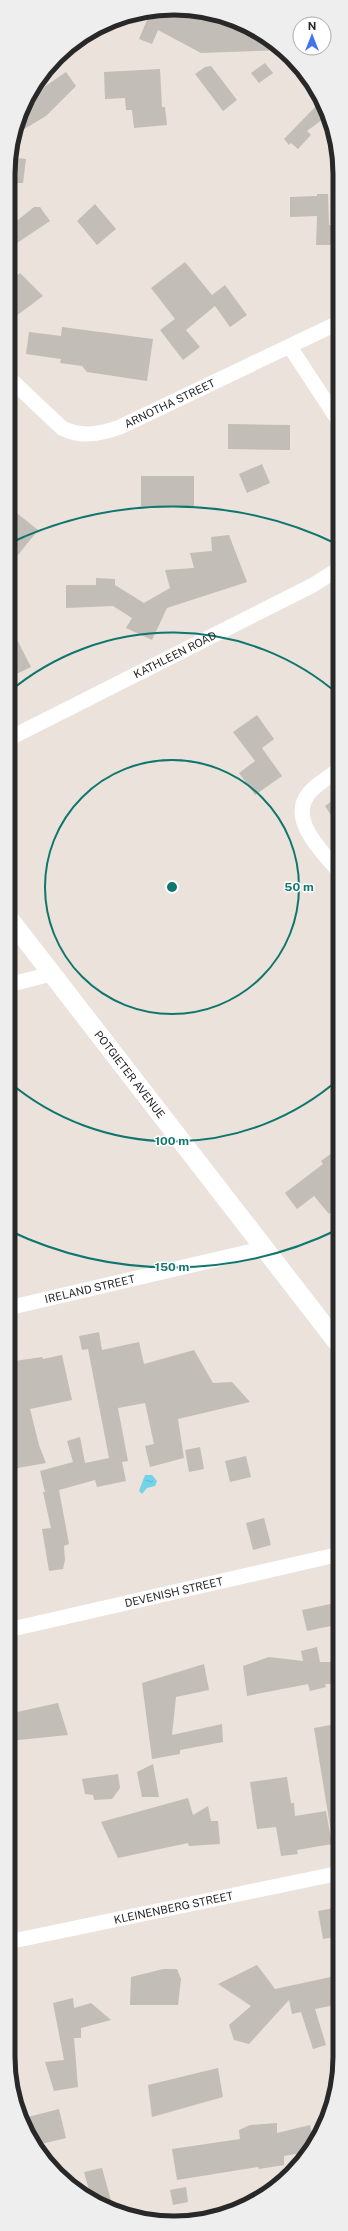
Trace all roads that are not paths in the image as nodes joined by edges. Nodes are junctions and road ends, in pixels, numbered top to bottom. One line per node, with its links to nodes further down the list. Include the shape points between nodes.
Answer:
1 (333, 326): 2 (street, ARNOTHA STREET)
2 (290, 348): 3 (street, ARNOTHA STREET, via 120,427 92,434 72,433 62,428); 4 (street)
3 (15, 384)
4 (333, 412)
5 (333, 572): 6 (street, KATHLEEN ROAD, via 313,585)
6 (15, 735)
7 (333, 774): 8 (street, via 310,792 302,809 310,835)
8 (333, 864)
9 (15, 926): 10 (street, POTGIETER AVENUE)
10 (51, 974): 11 (street); 12 (street, POTGIETER AVENUE)
11 (15, 983)
12 (265, 1248): 13 (street, IRELAND STREET); 14 (street, POTGIETER AVENUE)
13 (15, 1306)
14 (333, 1337)
15 (333, 1556): 16 (street, DEVENISH STREET)
16 (15, 1628)
17 (333, 1874): 18 (street, KLEINENBERG STREET)
18 (15, 1941)

